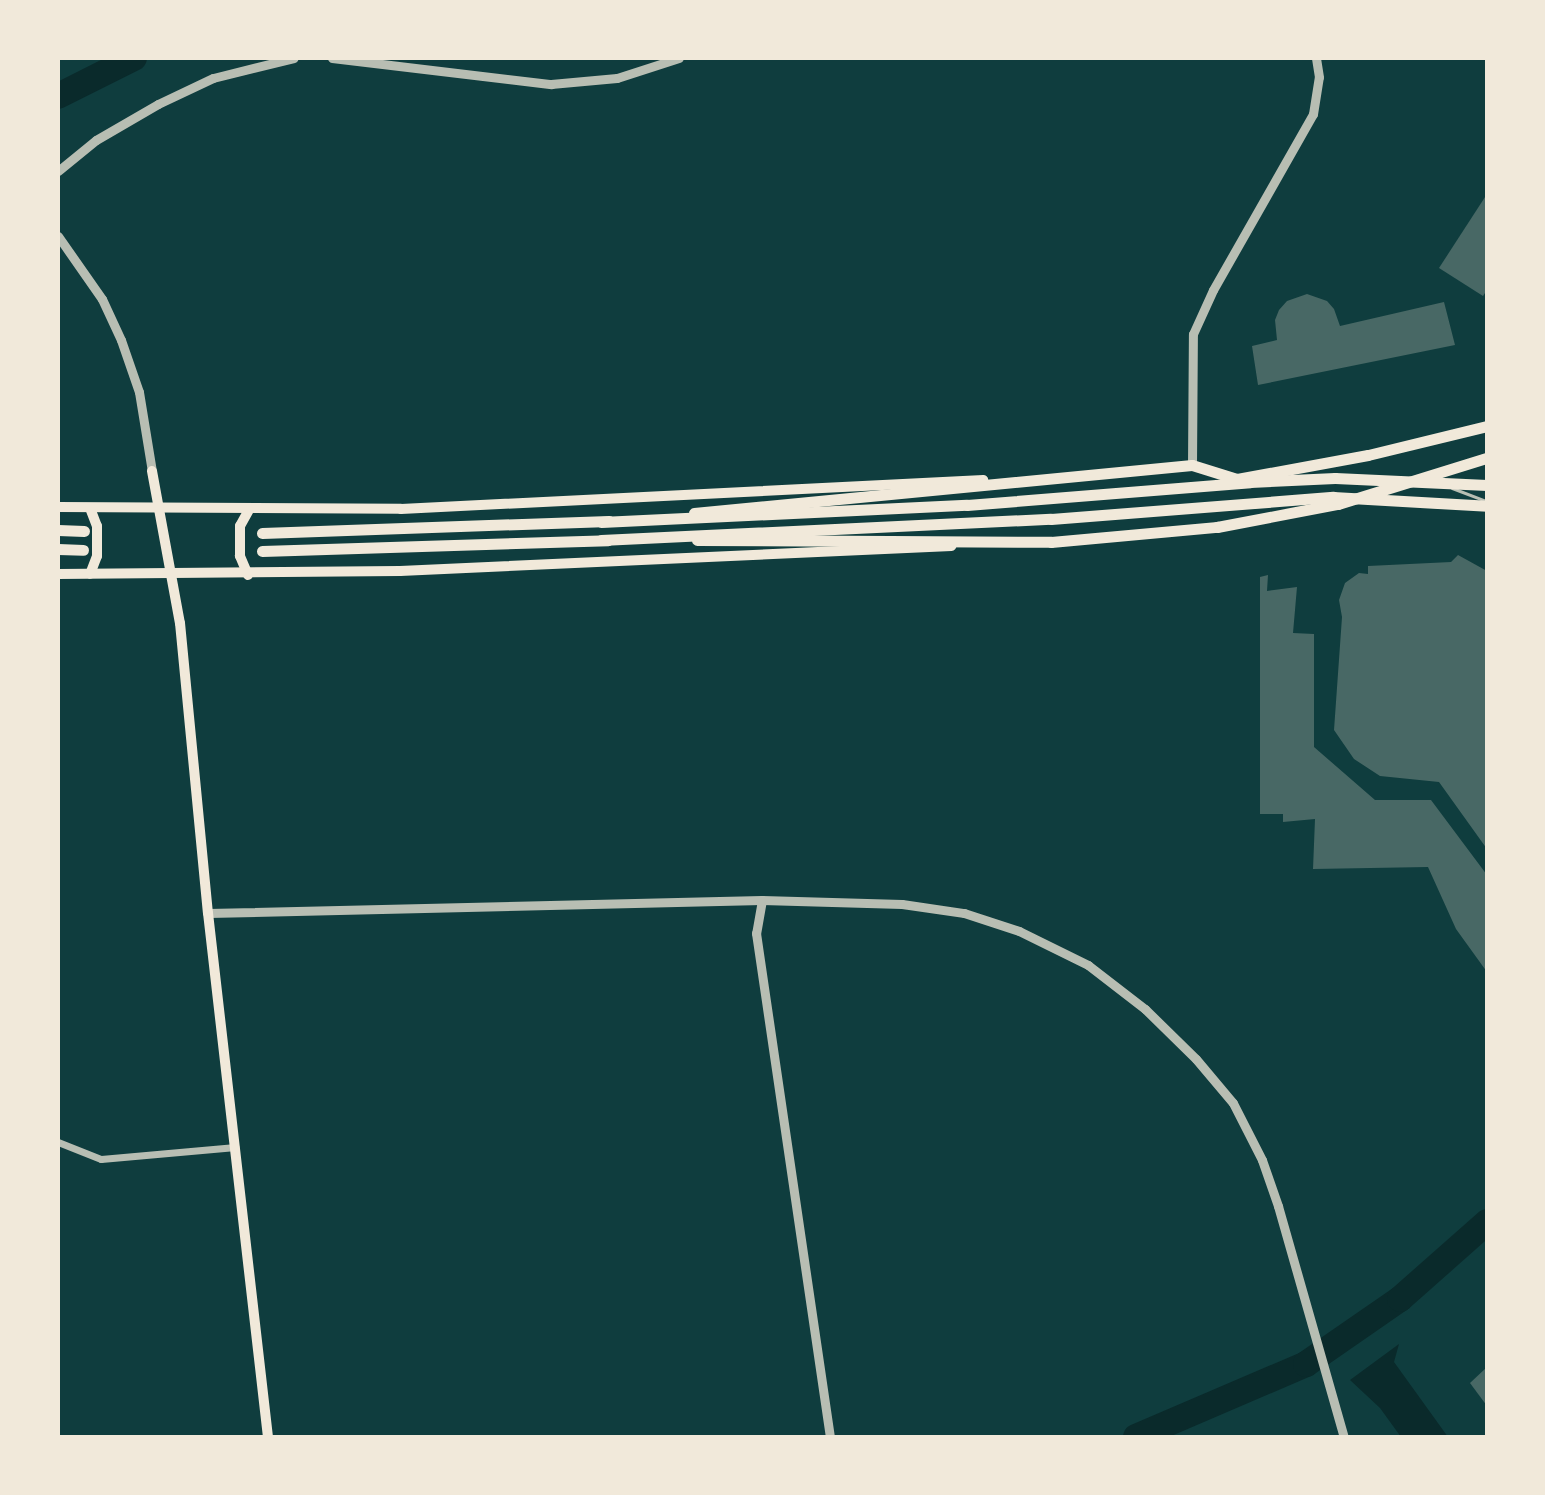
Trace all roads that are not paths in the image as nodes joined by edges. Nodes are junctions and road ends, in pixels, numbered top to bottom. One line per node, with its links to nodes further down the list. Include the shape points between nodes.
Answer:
1 (294, 58): 5 (street, via 213,78 158,104 96,140)
2 (332, 58): 3 (street, via 551,84 617,78)
3 (679, 58)
4 (1316, 58): 9 (street, via 1319,77 1313,114 1193,334)
5 (58, 171)
6 (58, 236): 10 (street, via 102,299 121,340 141,403)
7 (1487, 426): 9 (main road, via 1237,479)
8 (1484, 459): 12 (main road)
9 (1192, 465): 11 (main road)
10 (152, 471): 17 (main road)
11 (1053, 477): 18 (main road, via 417,508); 19 (main road)
12 (1426, 478): 14 (lane); 24 (main road, via 1338,504 1231,525)
13 (1487, 485): 19 (main road, via 1321,479 967,505)
14 (1487, 504): 23 (main road, via 1333,497 967,523)
15 (58, 507): 16 (main road)
16 (90, 508): 17 (main road); 29 (main road, via 97,526 97,556)
17 (159, 509): 18 (main road); 30 (main road)
18 (249, 510): 31 (main road, via 240,526 240,556)
19 (601, 522): 22 (main road)
20 (58, 530): 21 (main road)
21 (84, 531)
22 (262, 533)
23 (601, 540): 24 (main road); 27 (main road)
24 (1051, 542): 31 (main road)
25 (58, 549): 26 (main road)
26 (83, 550)
27 (262, 551)
28 (58, 574): 29 (main road)
29 (90, 574): 30 (main road)
30 (171, 575): 31 (main road); 33 (main road)
31 (248, 575)
32 (762, 900): 33 (street); 37 (street, via 756,933); 38 (street, via 902,904 964,913 1019,931 1105,977 1165,1028 1238,1112 1271,1184)
33 (208, 913): 35 (main road)
34 (58, 1142): 35 (street, via 101,1159)
35 (235, 1147): 36 (main road)
36 (268, 1437)
37 (830, 1437)
38 (1344, 1437)

